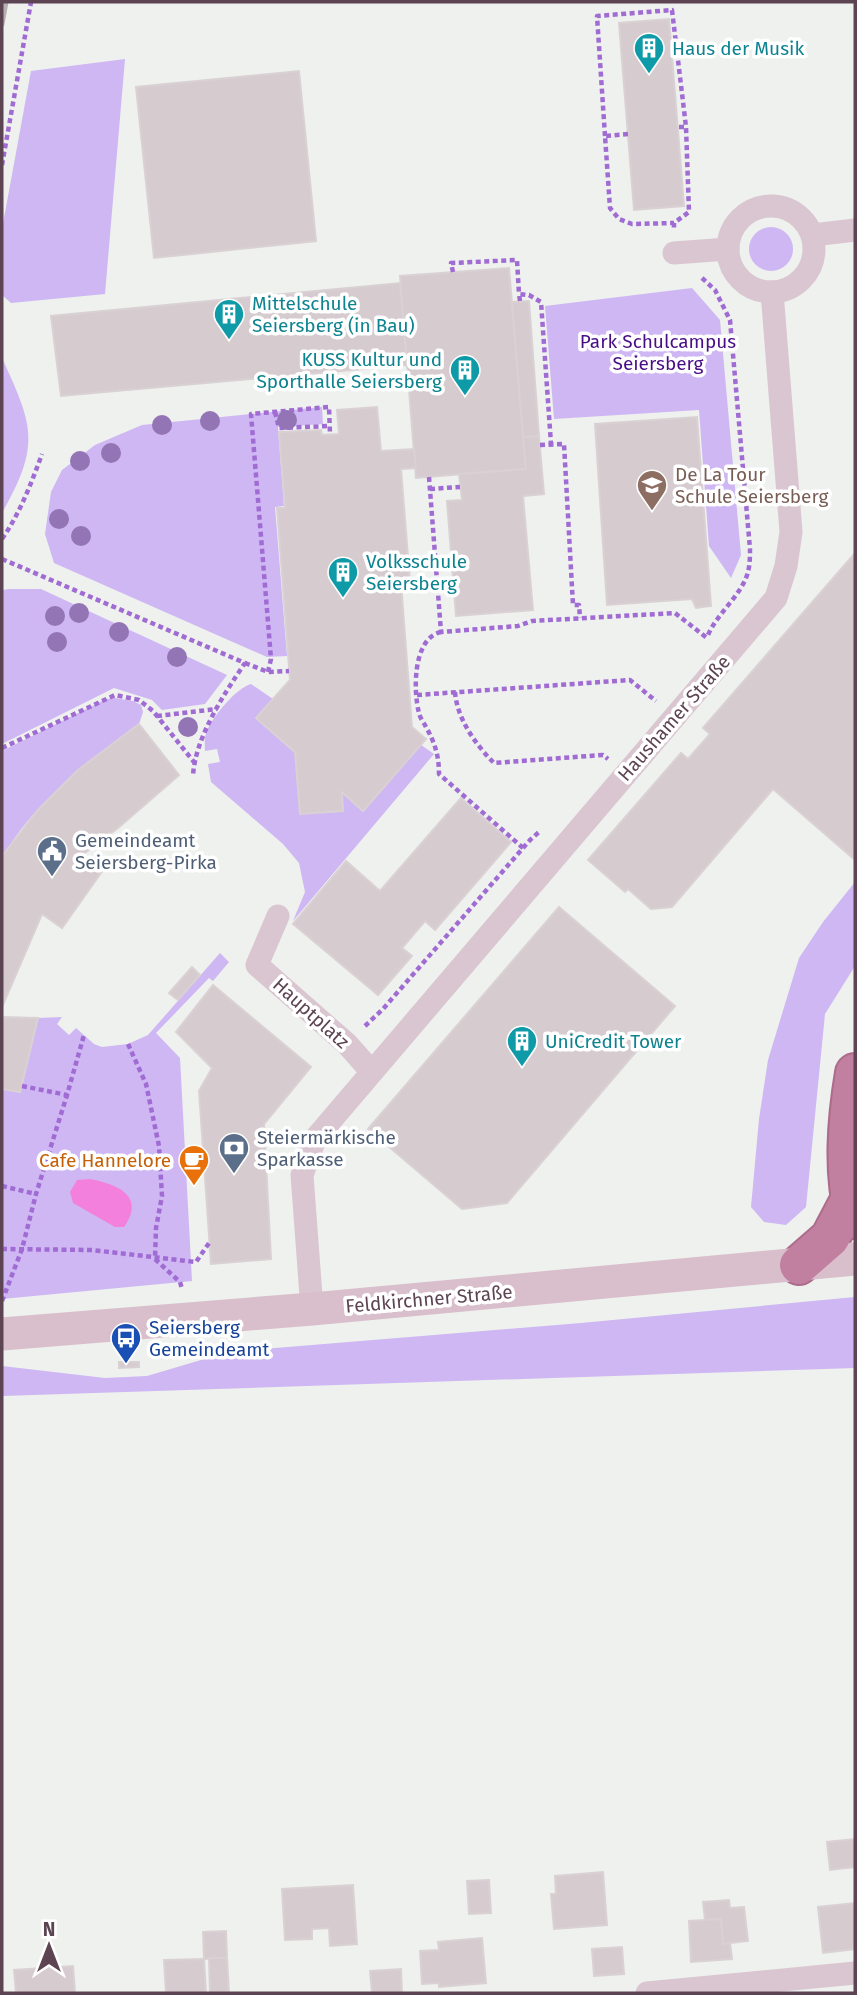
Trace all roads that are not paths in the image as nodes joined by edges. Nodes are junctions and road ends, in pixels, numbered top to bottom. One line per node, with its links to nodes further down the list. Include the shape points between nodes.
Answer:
1 (855, 230): 2 (street)
2 (813, 235): 3 (street, via 806,223 784,208 757,208 736,224); 5 (street, via 813,262 807,274 797,284)
3 (728, 250): 4 (street); 5 (street, via 736,275 746,285)
4 (674, 253)
5 (772, 292): 7 (street, Haushamer Straße, via 791,532 776,598)
6 (278, 916): 7 (street, Hauptplatz, via 257,965)
7 (371, 1071): 12 (street, Haushamer Straße, via 315,1139 302,1175)
8 (855, 1073): 9 (highway, via 848,1139)
9 (853, 1210): 11 (highway)
10 (855, 1259): 11 (main road, Feldkirchner Straße)
11 (799, 1265): 12 (main road, Feldkirchner Straße)
12 (312, 1309): 13 (main road, Feldkirchner Straße)
13 (2, 1334)
14 (855, 1973): 15 (street)
15 (647, 1993)

